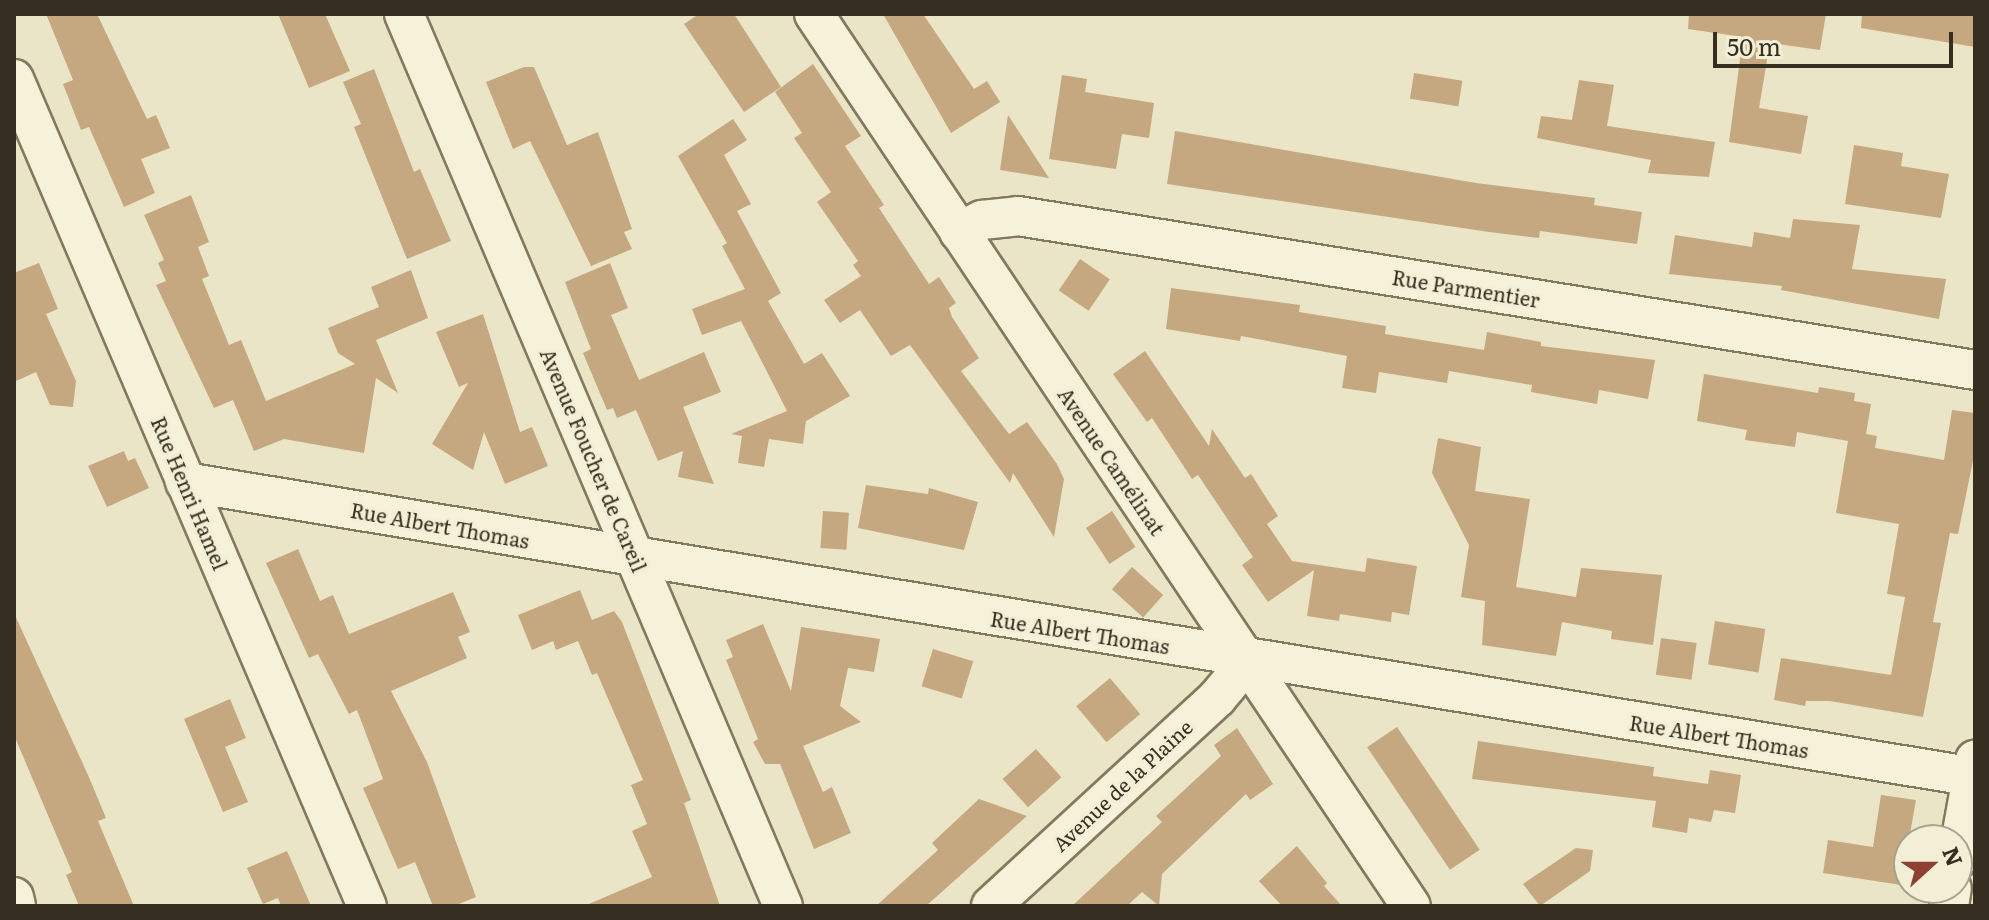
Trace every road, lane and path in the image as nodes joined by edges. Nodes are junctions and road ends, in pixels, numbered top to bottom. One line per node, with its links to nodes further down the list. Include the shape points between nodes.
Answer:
1 (404, 14): 7 (street, Avenue Foucher de Careil)
2 (814, 14): 4 (street, Avenue Camélinat)
3 (14, 79): 6 (street, Rue Henri Hamel)
4 (959, 232): 5 (street, Rue Parmentier, via 982,220 1018,216); 8 (street, Avenue Camélinat)
5 (1975, 370)
6 (185, 482): 7 (street, Rue Albert Thomas); 13 (street, Rue Henri Hamel)
7 (636, 558): 8 (street, Rue Albert Thomas); 14 (street, Avenue Foucher de Careil)
8 (1248, 661): 9 (street, Rue Albert Thomas); 15 (street, Avenue de la Plaine, via 1217,698); 16 (street, Avenue Camélinat)
9 (1974, 771): 10 (street)
10 (1964, 824)
11 (14, 897): 12 (street)
12 (16, 906)
13 (367, 906)
14 (783, 906)
15 (991, 906)
16 (1411, 906)

